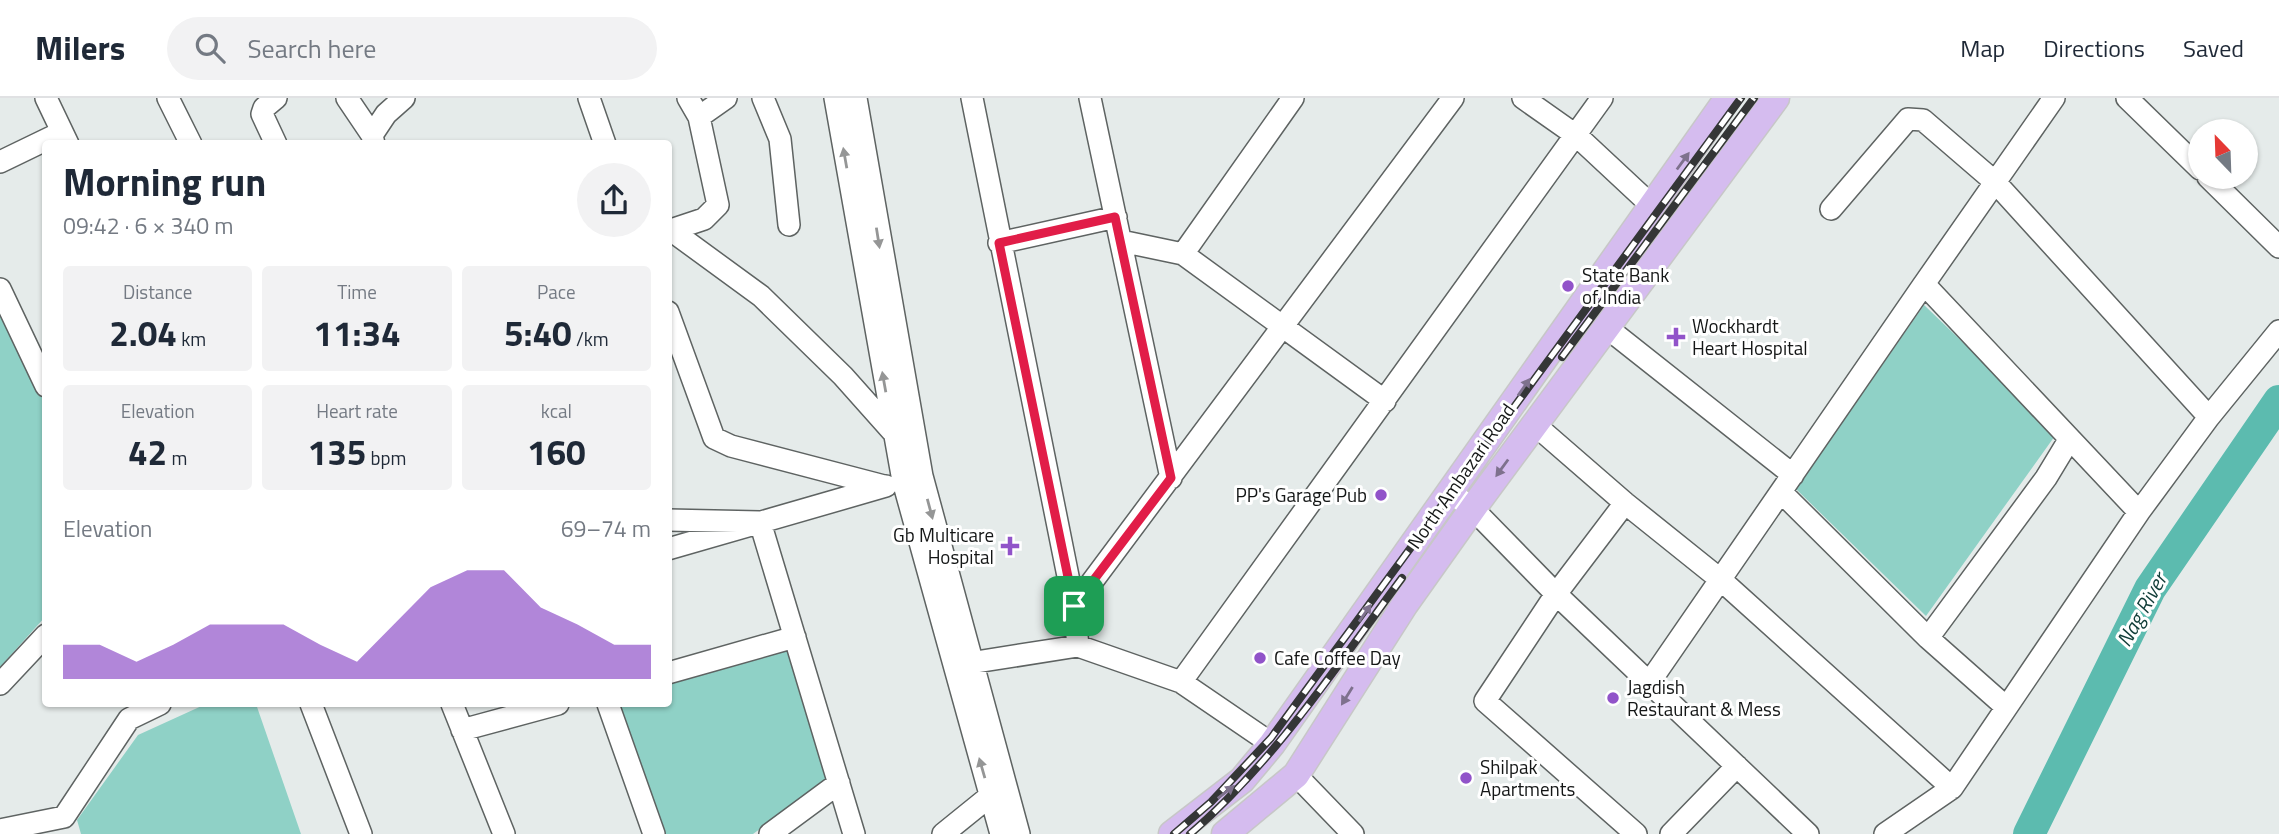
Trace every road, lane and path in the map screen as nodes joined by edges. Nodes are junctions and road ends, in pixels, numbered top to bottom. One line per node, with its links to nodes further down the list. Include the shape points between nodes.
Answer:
1 (46, 98): 24 (street)
2 (168, 98): 26 (street)
3 (276, 98): 27 (street, via 262,114)
4 (347, 98): 25 (street)
5 (404, 98): 25 (street, via 386,114)
6 (589, 98): 28 (street)
7 (688, 98): 22 (street)
8 (726, 98): 22 (street)
9 (763, 98): 37 (street, via 780,139)
10 (835, 98): 54 (street, one-way to 10)
11 (856, 98): 57 (street, one-way to 57)
12 (972, 98): 41 (street)
13 (1090, 98): 36 (street)
14 (1293, 98): 43 (street)
15 (1453, 98): 47 (street)
16 (1523, 98): 23 (street)
17 (1602, 98): 23 (street)
18 (1728, 98): 34 (main road, North Ambazari Road, one-way to 18)
19 (1776, 98): 48 (main road, North Ambazari Road)
20 (2054, 98): 32 (street)
21 (2127, 98): 30 (street)
22 (699, 117): 38 (street, via 718,205 704,219)
23 (1577, 136): 34 (street); 51 (street)
24 (65, 138)
25 (373, 139)
26 (189, 140)
27 (274, 140)
28 (604, 140)
29 (42, 146): 31 (street)
30 (2188, 157)
31 (0, 162)
32 (1995, 182): 35 (street, via 1916,117 1908,119); 44 (street); 52 (street)
33 (2220, 189): 42 (street)
34 (1651, 205): 59 (main road, North Ambazari Road, one-way to 34)
35 (1831, 209)
36 (1115, 217): 40 (street); 41 (street)
37 (789, 225)
38 (672, 230)
39 (672, 232): 54 (street, via 761,296)
40 (1121, 241): 43 (street); 56 (street)
41 (999, 243): 68 (street)
42 (2279, 247)
43 (1183, 254): 47 (street)
44 (1924, 284): 55 (street); 58 (street)
45 (0, 289): 50 (street)
46 (672, 323): 57 (street, via 714,438 731,446)
47 (1285, 326): 51 (street); 56 (street)
48 (1606, 327): 53 (main road, North Ambazari Road); 58 (street)
49 (2279, 331): 52 (street)
50 (42, 378)
51 (1385, 401): 75 (street)
52 (2209, 417): 62 (street)
53 (1534, 424): 60 (street); 61 (main road, North Ambazari Road, one-way to 61)
54 (892, 431): 57 (street)
55 (2069, 440): 62 (street); 71 (street)
56 (1171, 478): 68 (street)
57 (903, 481): 64 (street); 73 (street)
58 (1787, 483): 66 (street); 71 (street)
59 (1450, 492): 61 (street); 86 (main road, North Ambazari Road, one-way to 59)
60 (1625, 503): 66 (street); 67 (street)
61 (1472, 509): 67 (street); 88 (main road, North Ambazari Road, one-way to 88, via 1405,604)
62 (2139, 512): 83 (street)
63 (672, 520): 64 (street)
64 (760, 522): 65 (street); 69 (street)
65 (672, 547)
66 (1721, 580): 76 (street); 90 (street)
67 (1556, 594): 76 (street); 105 (street, via 1485,701)
68 (1074, 606): 72 (street)
69 (795, 638): 74 (street); 89 (street)
70 (42, 639): 77 (street)
71 (1928, 639): 83 (street)
72 (1078, 646): 73 (street); 75 (street)
73 (961, 664): 91 (street, one-way to 73); 101 (street)
74 (672, 672)
75 (1181, 682): 86 (street)
76 (1650, 683): 87 (street)
77 (0, 684)
78 (145, 707): 84 (street)
79 (312, 707): 94 (street)
80 (453, 707): 85 (street)
81 (547, 707): 85 (street)
82 (609, 707): 96 (street)
83 (2006, 707): 90 (street)
84 (124, 711): 92 (street)
85 (462, 730): 95 (street)
86 (1272, 744): 102 (main road, North Ambazari Road, one-way to 86, via 1242,780)
87 (1737, 766): 106 (street); 107 (street)
88 (1297, 775): 103 (main road, North Ambazari Road); 104 (street)
89 (839, 783): 97 (street); 98 (street)
90 (1952, 788): 108 (street)
91 (990, 796): 99 (street); 100 (street)
92 (67, 825): 93 (street)
93 (0, 830)
94 (361, 834)
95 (504, 834)
96 (654, 834)
97 (770, 834)
98 (854, 834)
99 (943, 834)
100 (1001, 834)
101 (1019, 834)
102 (1172, 834)
103 (1225, 834)
104 (1353, 834)
105 (1636, 834)
106 (1671, 834)
107 (1808, 834)
108 (1885, 834)

